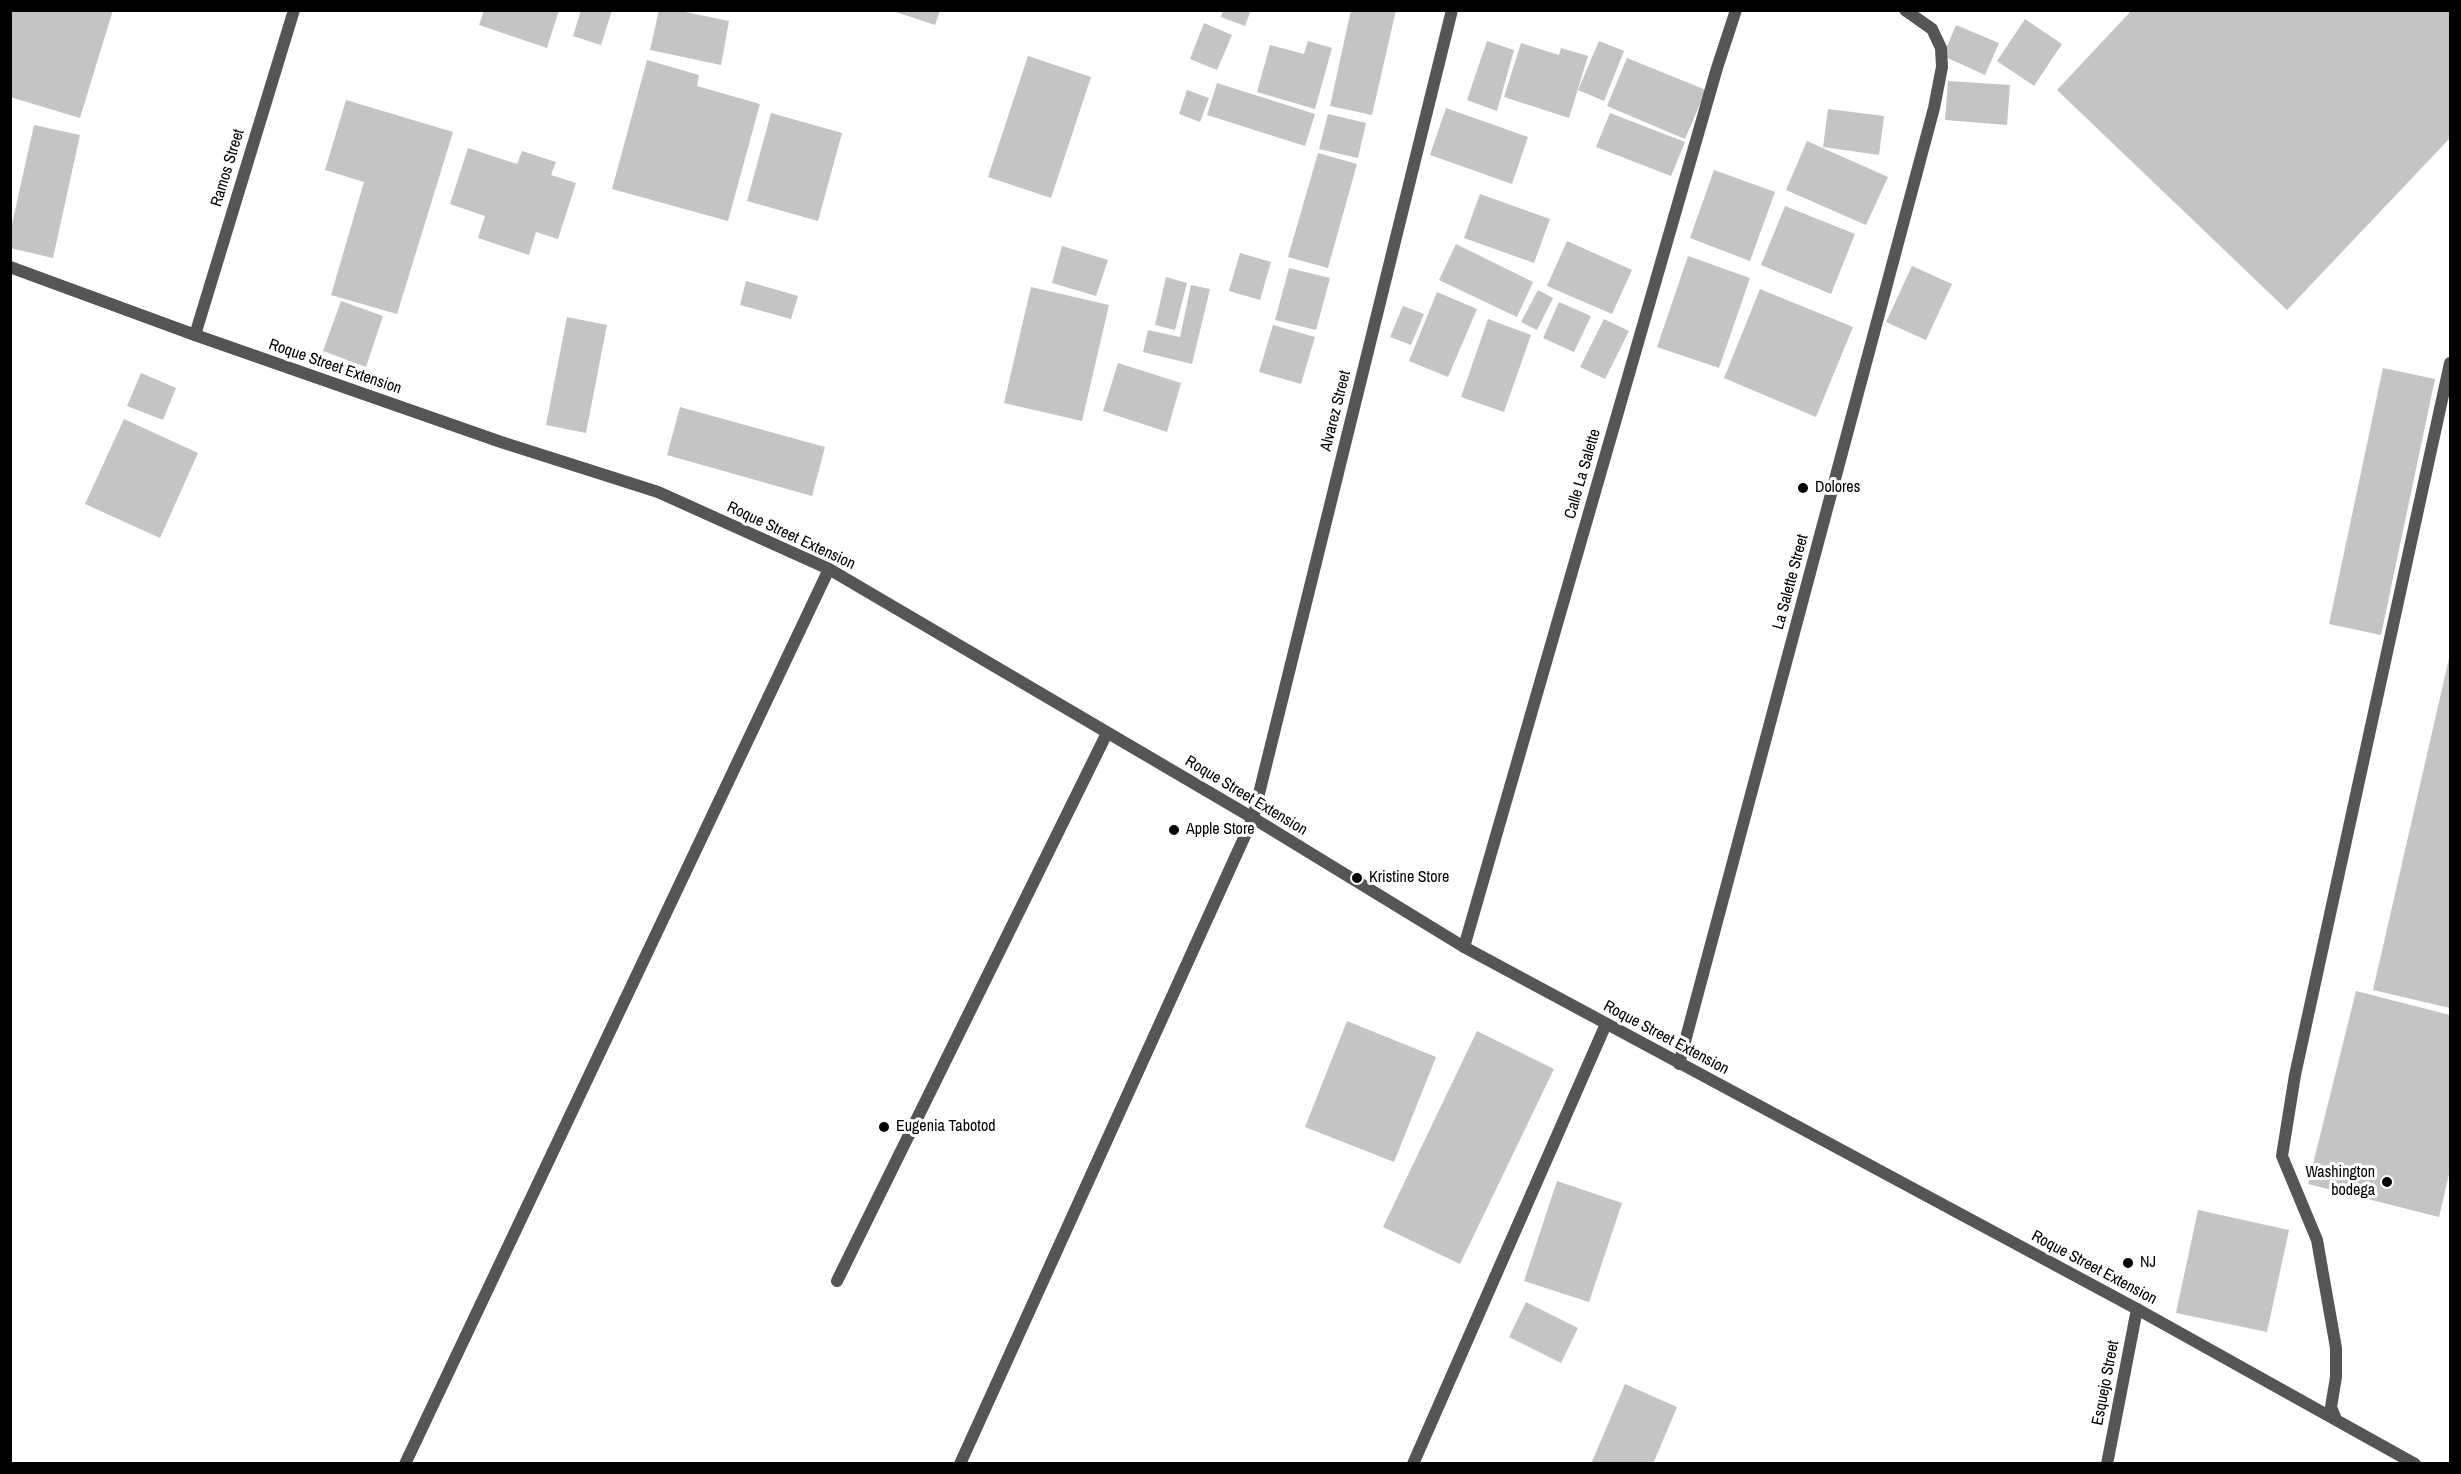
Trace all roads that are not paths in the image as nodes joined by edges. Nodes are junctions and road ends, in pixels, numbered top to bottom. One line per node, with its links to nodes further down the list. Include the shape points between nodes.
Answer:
1 (294, 10): 6 (street, Ramos Street)
2 (1452, 10): 10 (street, Alvarez Street)
3 (1736, 10): 11 (street, Calle La Salette)
4 (1905, 10): 13 (street, La Salette Street, via 1932,29 1941,48 1942,67 1934,108)
5 (10, 267): 6 (street, Roque Street Extension)
6 (195, 335): 8 (street, Roque Street Extension, via 492,439 658,492)
7 (2451, 363): 16 (street, via 2295,1075 2282,1156 2317,1240 2336,1348 2331,1407)
8 (828, 569): 9 (street, Roque Street Extension); 17 (street)
9 (1107, 733): 10 (street, Roque Street Extension); 14 (street)
10 (1253, 819): 11 (street, Roque Street Extension); 18 (street, Alvarez Street)
11 (1464, 947): 12 (street, Roque Street Extension)
12 (1606, 1024): 13 (street, Roque Street Extension); 19 (street)
13 (1679, 1064): 15 (street, Roque Street Extension)
14 (837, 1281)
15 (2137, 1310): 16 (street, Roque Street Extension); 20 (street, Esquejo Street)
16 (2335, 1417): 21 (street, Roque Street Extension)
17 (405, 1464)
18 (960, 1464)
19 (1413, 1464)
20 (2107, 1464)
21 (2415, 1464)

